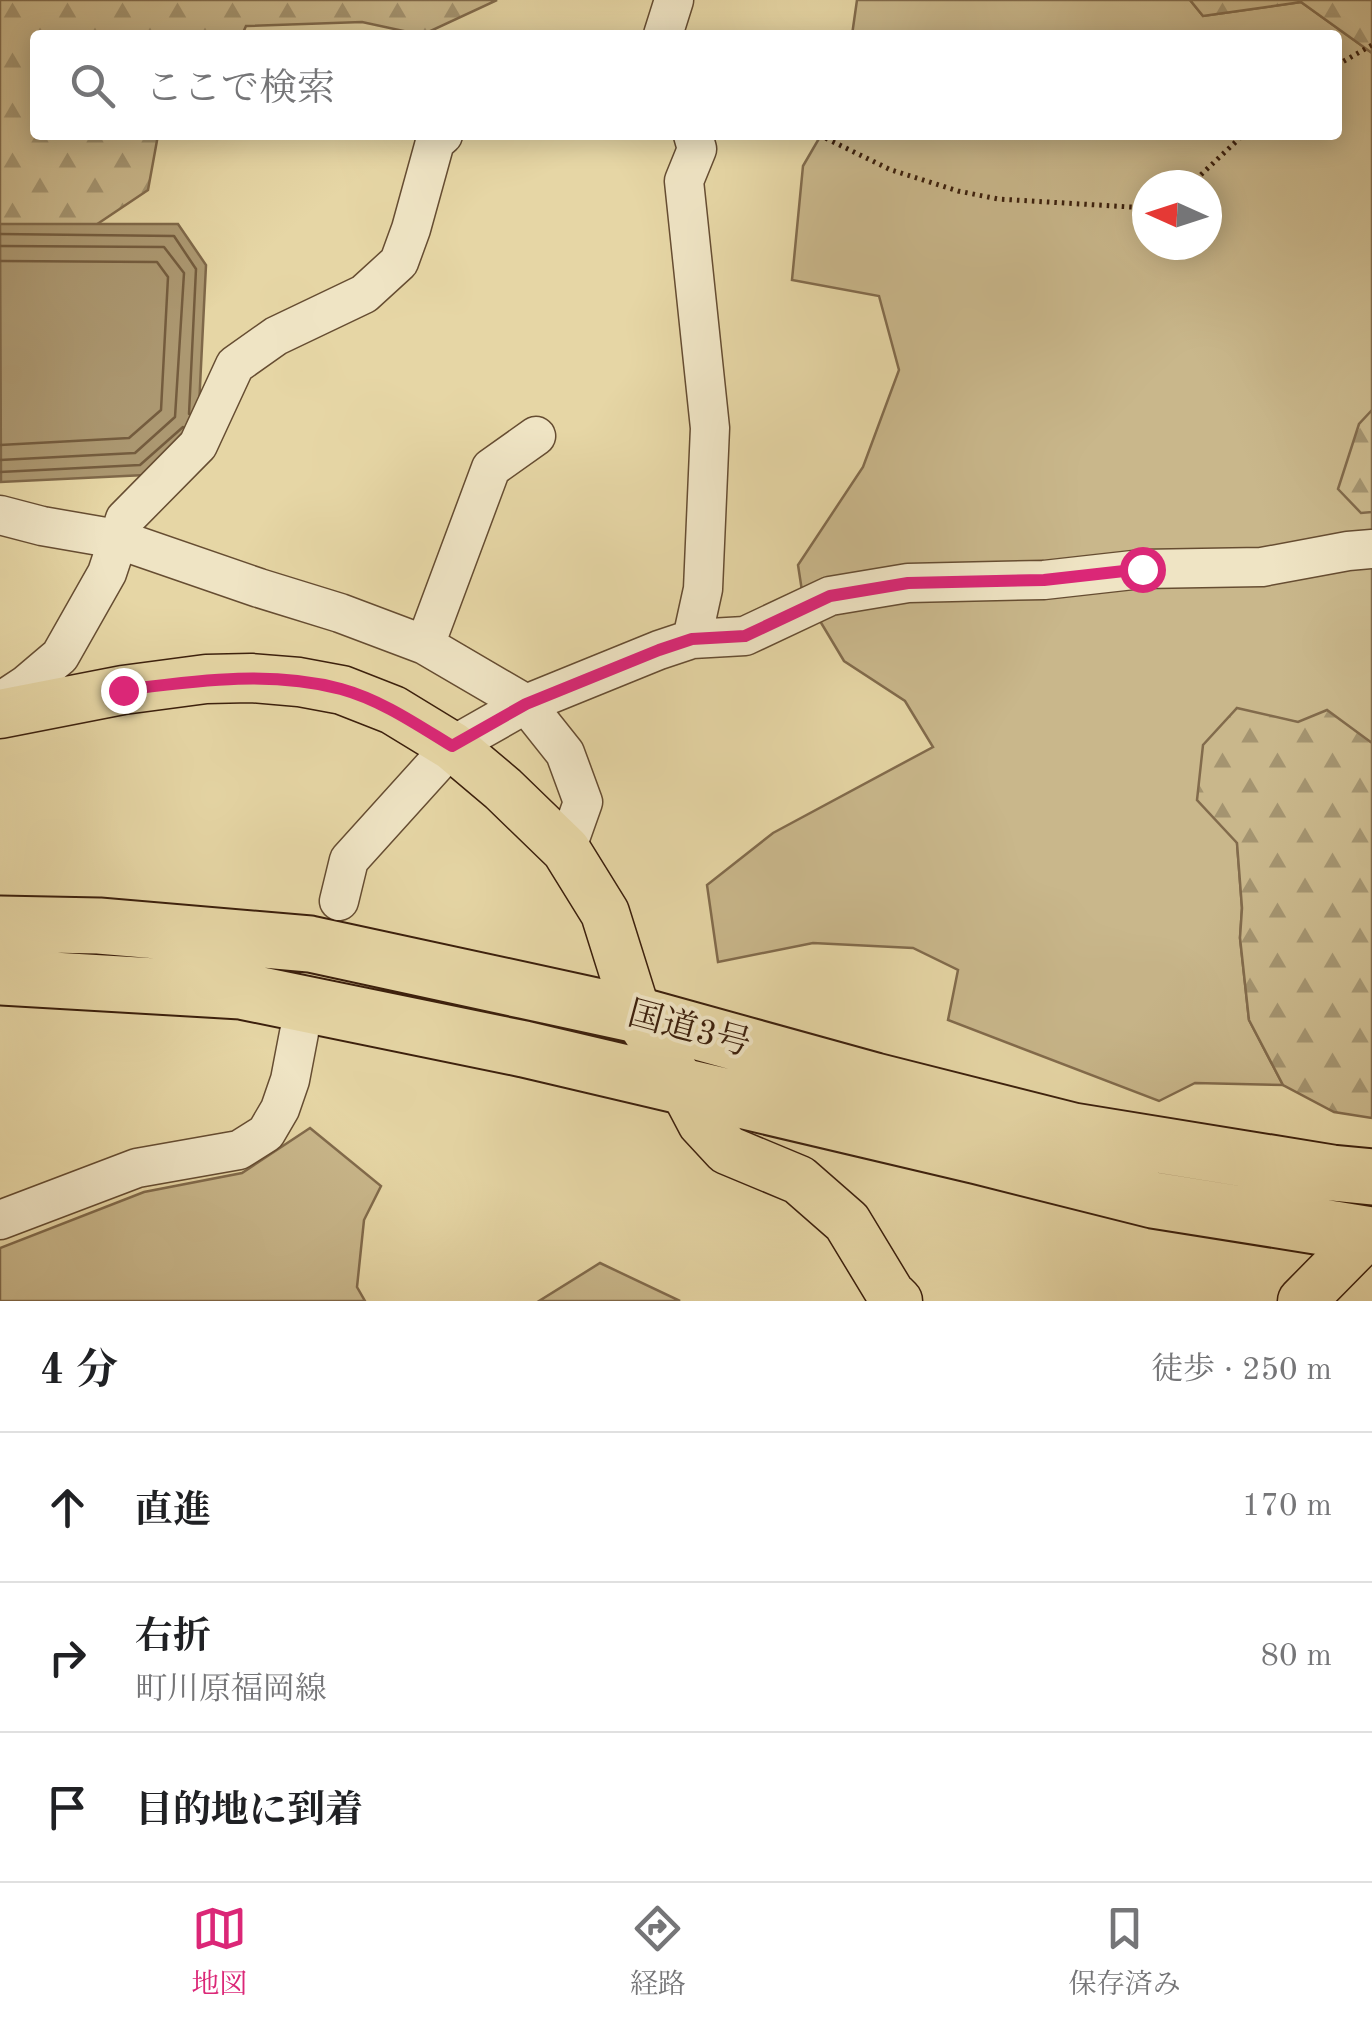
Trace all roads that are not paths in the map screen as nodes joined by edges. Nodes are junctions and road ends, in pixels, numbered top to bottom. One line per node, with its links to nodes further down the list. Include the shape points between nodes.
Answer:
1 (674, 0): 2 (street)
2 (665, 30)
3 (437, 140): 7 (street, via 399,262 364,294 276,336 235,365 198,445 125,519)
4 (695, 140): 9 (street, via 684,181 710,428 703,589)
5 (536, 436): 10 (street, via 491,468)
6 (0, 515): 7 (street)
7 (118, 538): 10 (street); 11 (street, via 107,573 60,656)
8 (1372, 549): 9 (street, via 1262,567 908,583 830,596 745,636)
9 (692, 639): 12 (street)
10 (425, 645): 12 (street)
11 (0, 702)
12 (526, 704): 14 (street); 15 (street, via 565,753 584,802)
13 (0, 714): 14 (main road, via 206,679 298,682 393,710)
14 (452, 746): 15 (main road); 16 (street, via 348,860)
15 (566, 850): 19 (main road, via 605,913)
16 (339, 901)
17 (0, 924): 19 (highway, 国道3号, via 310,944)
18 (0, 977): 21 (highway, 国道3号, via 241,991)
19 (637, 1015): 21 (main road); 22 (highway, 国道3号, via 1073,1131)
20 (299, 1033): 23 (street, via 290,1080 266,1133 238,1150 136,1168)
21 (682, 1085): 24 (highway, 国道3号, via 1153,1200); 25 (main road, via 702,1123 727,1150 799,1180 847,1222)
22 (1372, 1177)
23 (0, 1220)
24 (1370, 1235): 26 (main road)
25 (892, 1298)
26 (1302, 1301)

